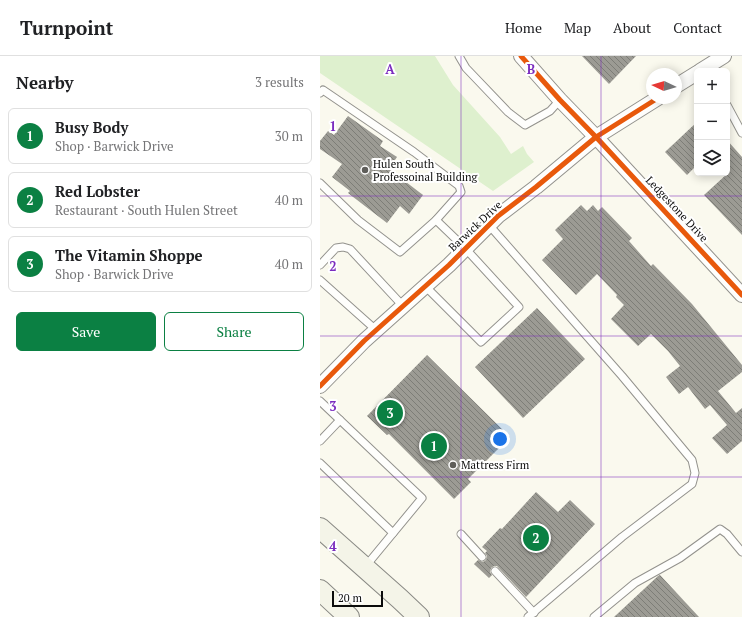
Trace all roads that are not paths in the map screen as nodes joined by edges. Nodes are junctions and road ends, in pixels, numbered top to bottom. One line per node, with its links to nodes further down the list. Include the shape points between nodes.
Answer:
1 (459, 56): 8 (lane, via 466,68 508,112 525,125 550,111)
2 (521, 56): 8 (street, Ledgestone Drive)
3 (724, 56): 4 (street)
4 (707, 68)
5 (694, 76): 6 (street)
6 (682, 83)
7 (320, 93): 14 (lane, via 323,90 459,186 462,192)
8 (560, 100): 12 (street, Ledgestone Drive)
9 (648, 104): 12 (street, Barwick Drive)
10 (730, 111): 11 (lane)
11 (742, 133)
12 (596, 137): 15 (street, Barwick Drive); 20 (street, Ledgestone Drive)
13 (320, 182): 14 (lane, via 358,220 400,252)
14 (436, 220): 16 (lane)
15 (489, 225): 16 (street, Barwick Drive); 36 (lane, via 692,460 695,473 692,484 622,537)
16 (465, 248): 19 (street, Barwick Drive); 19 (lane, via 519,307 481,342)
17 (320, 265): 21 (lane, via 336,248 350,250)
18 (320, 280): 22 (lane)
19 (425, 286): 21 (street, Barwick Drive)
20 (742, 295)
21 (403, 306): 22 (street, Barwick Drive)
22 (376, 330): 23 (street, Barwick Drive)
23 (320, 386)
24 (320, 401): 25 (lane)
25 (340, 420): 26 (lane); 29 (lane, via 422,498)
26 (320, 441)
27 (320, 464): 29 (lane)
28 (320, 528): 33 (main road)
29 (393, 532): 33 (lane)
30 (461, 534): 32 (lane)
31 (742, 552): 39 (lane, via 720,529 680,558 635,583)
32 (482, 557)
33 (365, 567): 38 (main road)
34 (495, 571): 36 (lane)
35 (320, 590): 37 (main road)
36 (531, 615)
37 (348, 617)
38 (419, 617)
39 (594, 617)

